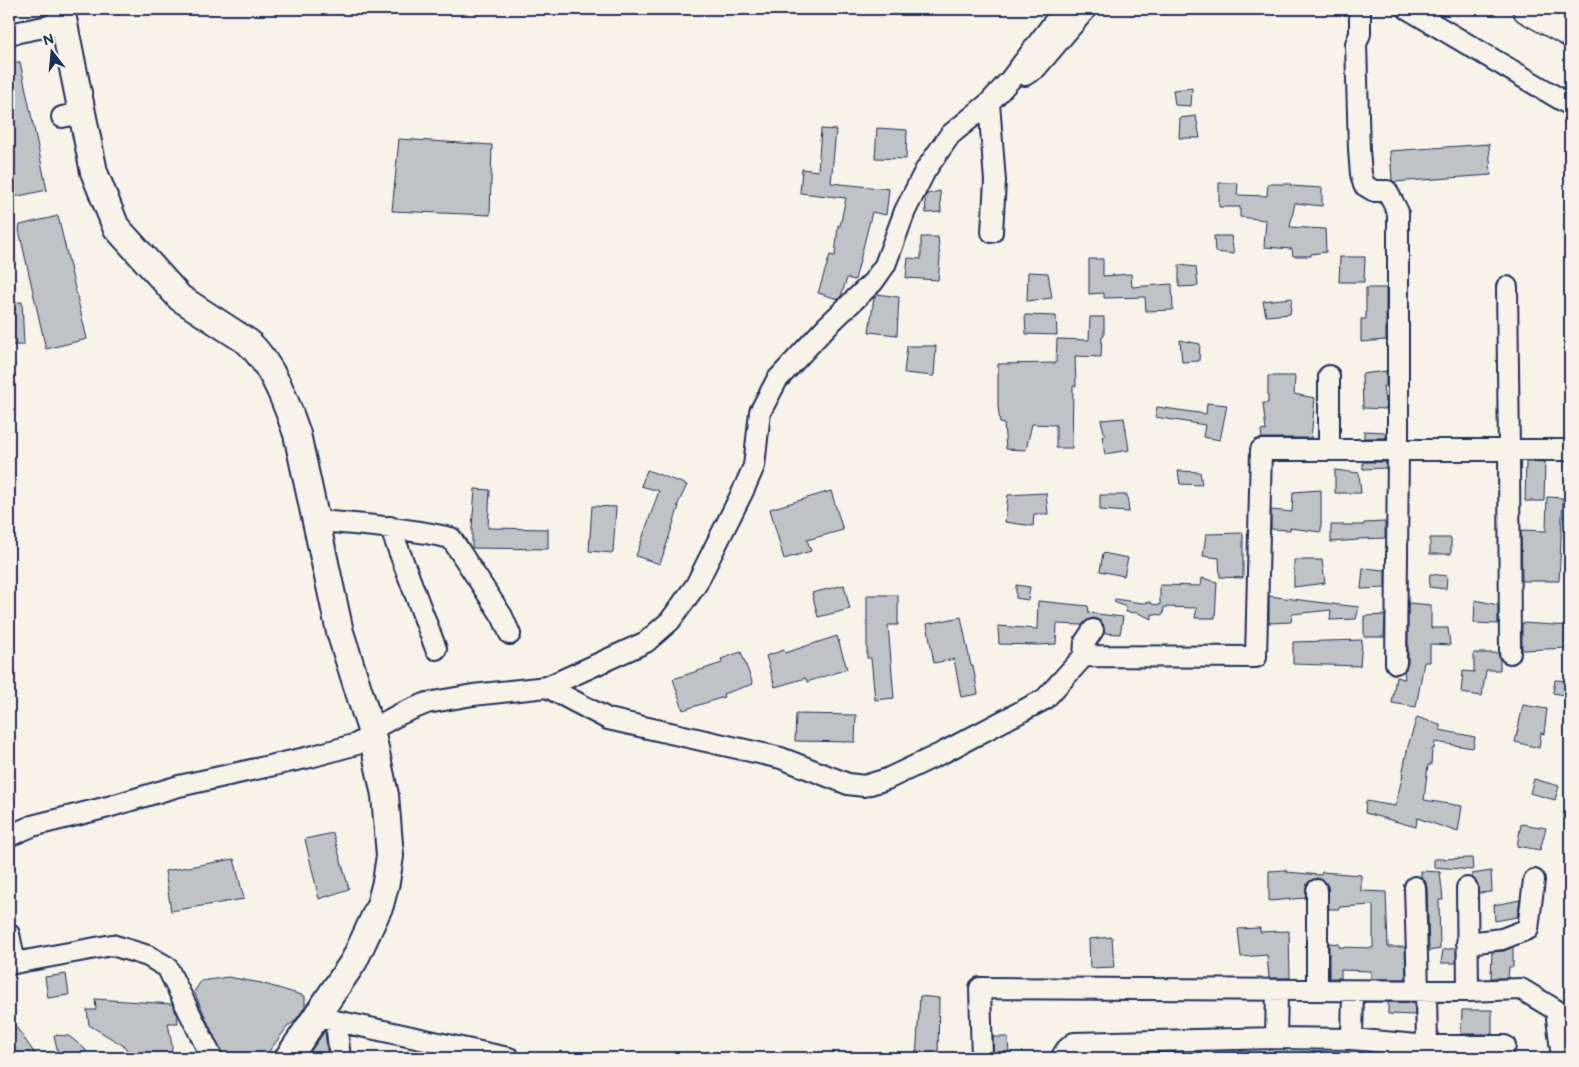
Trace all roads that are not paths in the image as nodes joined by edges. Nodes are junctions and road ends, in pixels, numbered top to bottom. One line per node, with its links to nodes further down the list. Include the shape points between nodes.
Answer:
1 (1064, 9): 9 (street)
2 (1086, 9): 9 (street, via 1036,68)
3 (1360, 9): 16 (street, via 1360,34 1356,44 1361,174 1364,186 1374,191 1387,191 1398,212)
4 (1408, 9): 11 (street)
5 (1527, 9): 7 (highway)
6 (62, 14): 8 (street, via 49,26); 19 (main road, via 72,115 116,226 180,298 256,349 289,411)
7 (1570, 33)
8 (9, 34)
9 (1004, 88): 10 (street)
10 (989, 104): 12 (street, via 996,181); 27 (street, via 950,135 925,171 904,211 885,265 873,282 777,380 760,412 754,466 743,491 696,585 670,621 646,642)
11 (1570, 105)
12 (992, 232)
13 (1507, 287): 17 (street)
14 (1329, 376): 15 (street)
15 (1329, 449): 16 (street); 25 (street, via 1261,450 1256,657)
16 (1398, 450): 17 (street); 26 (street)
17 (1510, 450): 18 (street); 24 (street)
18 (1570, 450)
19 (316, 521): 20 (street); 28 (main road, via 340,632)
20 (390, 527): 22 (street, via 452,538); 23 (street)
21 (1093, 630): 25 (street, via 1085,642)
22 (510, 634)
23 (436, 649)
24 (1510, 653)
25 (1084, 656): 27 (street, via 1045,699 942,753 887,779 864,786 848,784 781,758 608,719)
26 (1396, 663)
27 (547, 687): 28 (street, via 427,703)
28 (371, 730): 29 (street, via 357,744 179,786 32,826); 42 (main road, via 385,795 390,856 386,882 380,906)
29 (9, 836)
30 (1534, 880): 35 (street, via 1528,929 1502,939)
31 (1415, 887): 40 (street)
32 (1467, 888): 35 (street)
33 (1316, 890): 38 (street)
34 (9, 934): 36 (street)
35 (1468, 943): 41 (street)
36 (12, 964): 47 (street, via 112,945 148,956 166,967)
37 (1276, 990): 38 (street); 43 (street); 51 (street, via 980,988)
38 (1317, 990): 39 (street)
39 (1353, 991): 40 (street); 44 (street)
40 (1422, 991): 41 (street); 45 (street)
41 (1468, 991): 53 (street, via 1521,989 1556,1010)
42 (325, 1019): 48 (main road); 49 (street); 50 (street)
43 (1276, 1038): 44 (street); 52 (street, via 1074,1043)
44 (1352, 1039): 45 (street)
45 (1426, 1046): 46 (street)
46 (1505, 1046)
47 (212, 1058)
48 (288, 1058)
49 (340, 1058)
50 (509, 1058)
51 (982, 1058)
52 (1061, 1058)
53 (1562, 1058)

